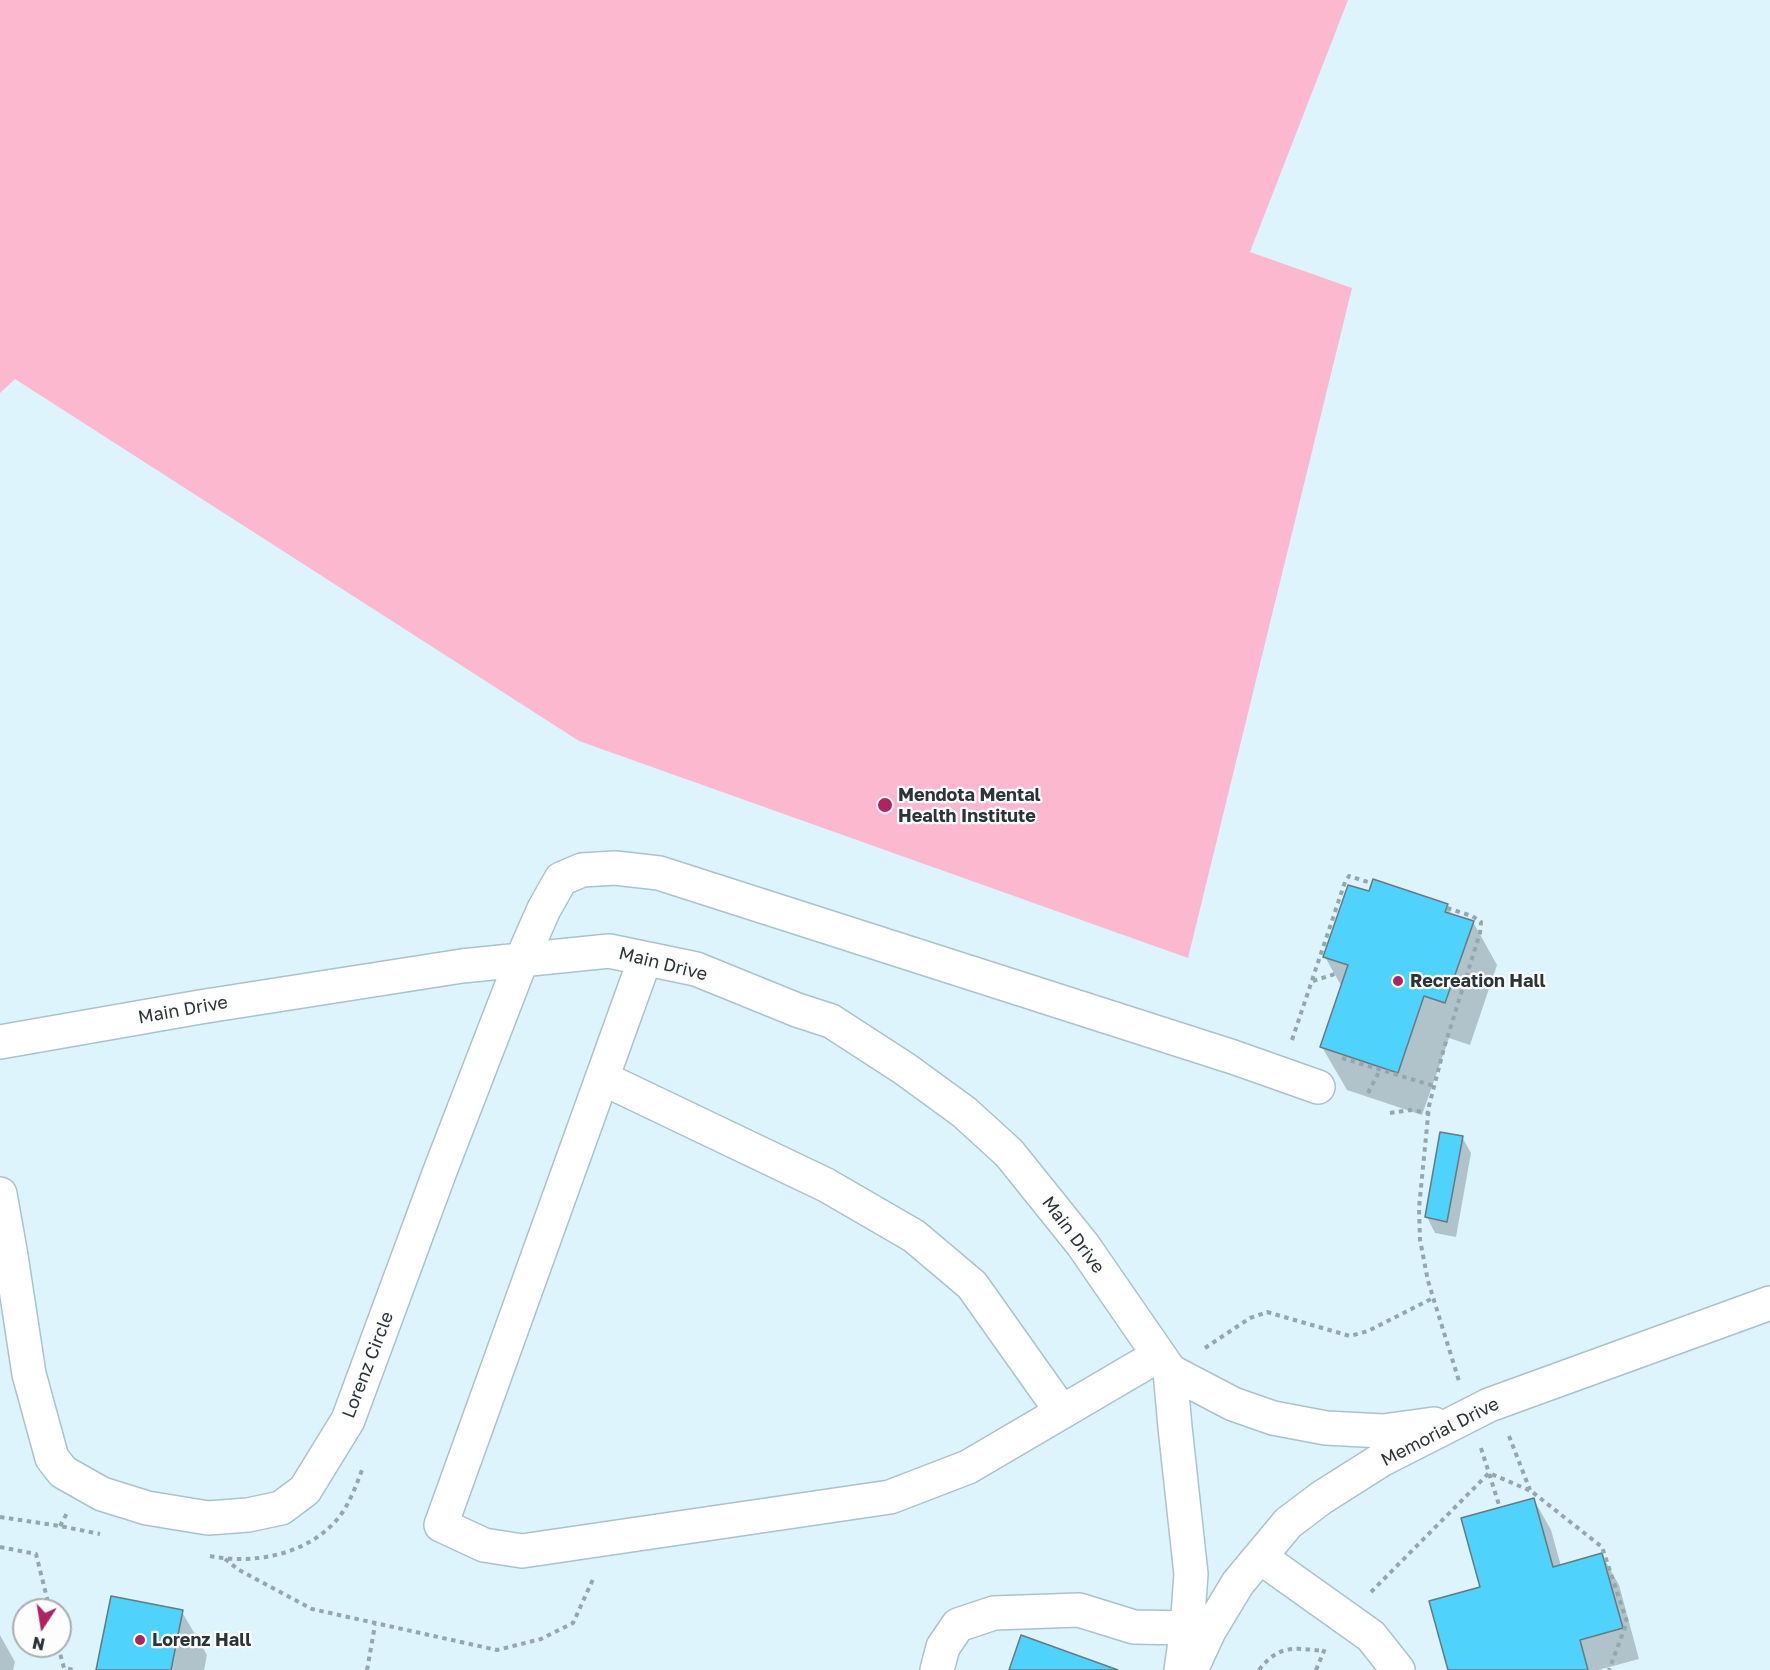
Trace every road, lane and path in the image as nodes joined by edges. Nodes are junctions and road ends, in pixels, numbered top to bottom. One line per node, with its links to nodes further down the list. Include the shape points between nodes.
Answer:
1 (1371, 883): 6 (path, via 1349,876 1345,882)
2 (1446, 908): 12 (path, via 1481,922)
3 (522, 959): 4 (lane, Main Drive, via 609,951); 7 (lane, Main Drive, via 200,1007); 13 (lane, Lorenz Circle, via 561,879 593,869 659,873); 17 (lane, Lorenz Circle, via 348,1420 305,1490 281,1509 208,1518 147,1508 102,1494 63,1472 52,1458 29,1374)
4 (645, 959): 11 (lane); 19 (lane, Main Drive, via 696,969 831,1021 964,1113 1009,1153 1083,1245)
5 (1335, 974): 6 (path)
6 (1312, 981): 8 (path)
7 (0, 1042)
8 (1291, 1043)
9 (1336, 1056): 10 (path)
10 (1380, 1070): 12 (path); 14 (path)
11 (602, 1078): 20 (lane, via 826,1185 914,1236 972,1285); 20 (lane, via 441,1525 484,1545 522,1551 890,1497 968,1467)
12 (1434, 1086): 16 (path)
13 (1318, 1087)
14 (1368, 1093)
15 (1390, 1113): 16 (path)
16 (1429, 1113): 21 (path, via 1419,1209 1420,1240 1428,1281)
17 (0, 1194)
18 (1770, 1304): 21 (lane, Memorial Drive)
19 (1165, 1363): 20 (lane); 21 (lane, Main Drive, via 1243,1408 1273,1419 1326,1428 1383,1431); 30 (lane, Main Drive, via 1191,1574)
20 (1062, 1412)
21 (1475, 1412): 22 (path); 23 (path); 26 (lane, Memorial Drive, via 1381,1460 1321,1498 1288,1523)
22 (1489, 1473): 23 (path); 24 (path); 28 (path)
23 (1531, 1491): 41 (path, via 1602,1547 1627,1622)
24 (1500, 1508)
25 (0, 1547): 27 (path, via 36,1554)
26 (1260, 1557): 28 (lane); 37 (lane, Memorial Drive, via 1238,1583)
27 (47, 1598)
28 (1346, 1618): 31 (path); 40 (lane, via 1371,1636)
29 (375, 1624): 34 (path)
30 (1187, 1628): 35 (lane, via 1134,1628 1079,1610 993,1613 958,1625 943,1647); 36 (lane, Main Drive)
31 (1324, 1651): 38 (path, via 1282,1651 1269,1657); 39 (path)
32 (61, 1658): 33 (path, via 64,1668)
33 (74, 1670)
34 (367, 1670)
35 (935, 1670)
36 (1181, 1670)
37 (1191, 1670)
38 (1259, 1670)
39 (1316, 1670)
40 (1398, 1670)
41 (1609, 1670)

